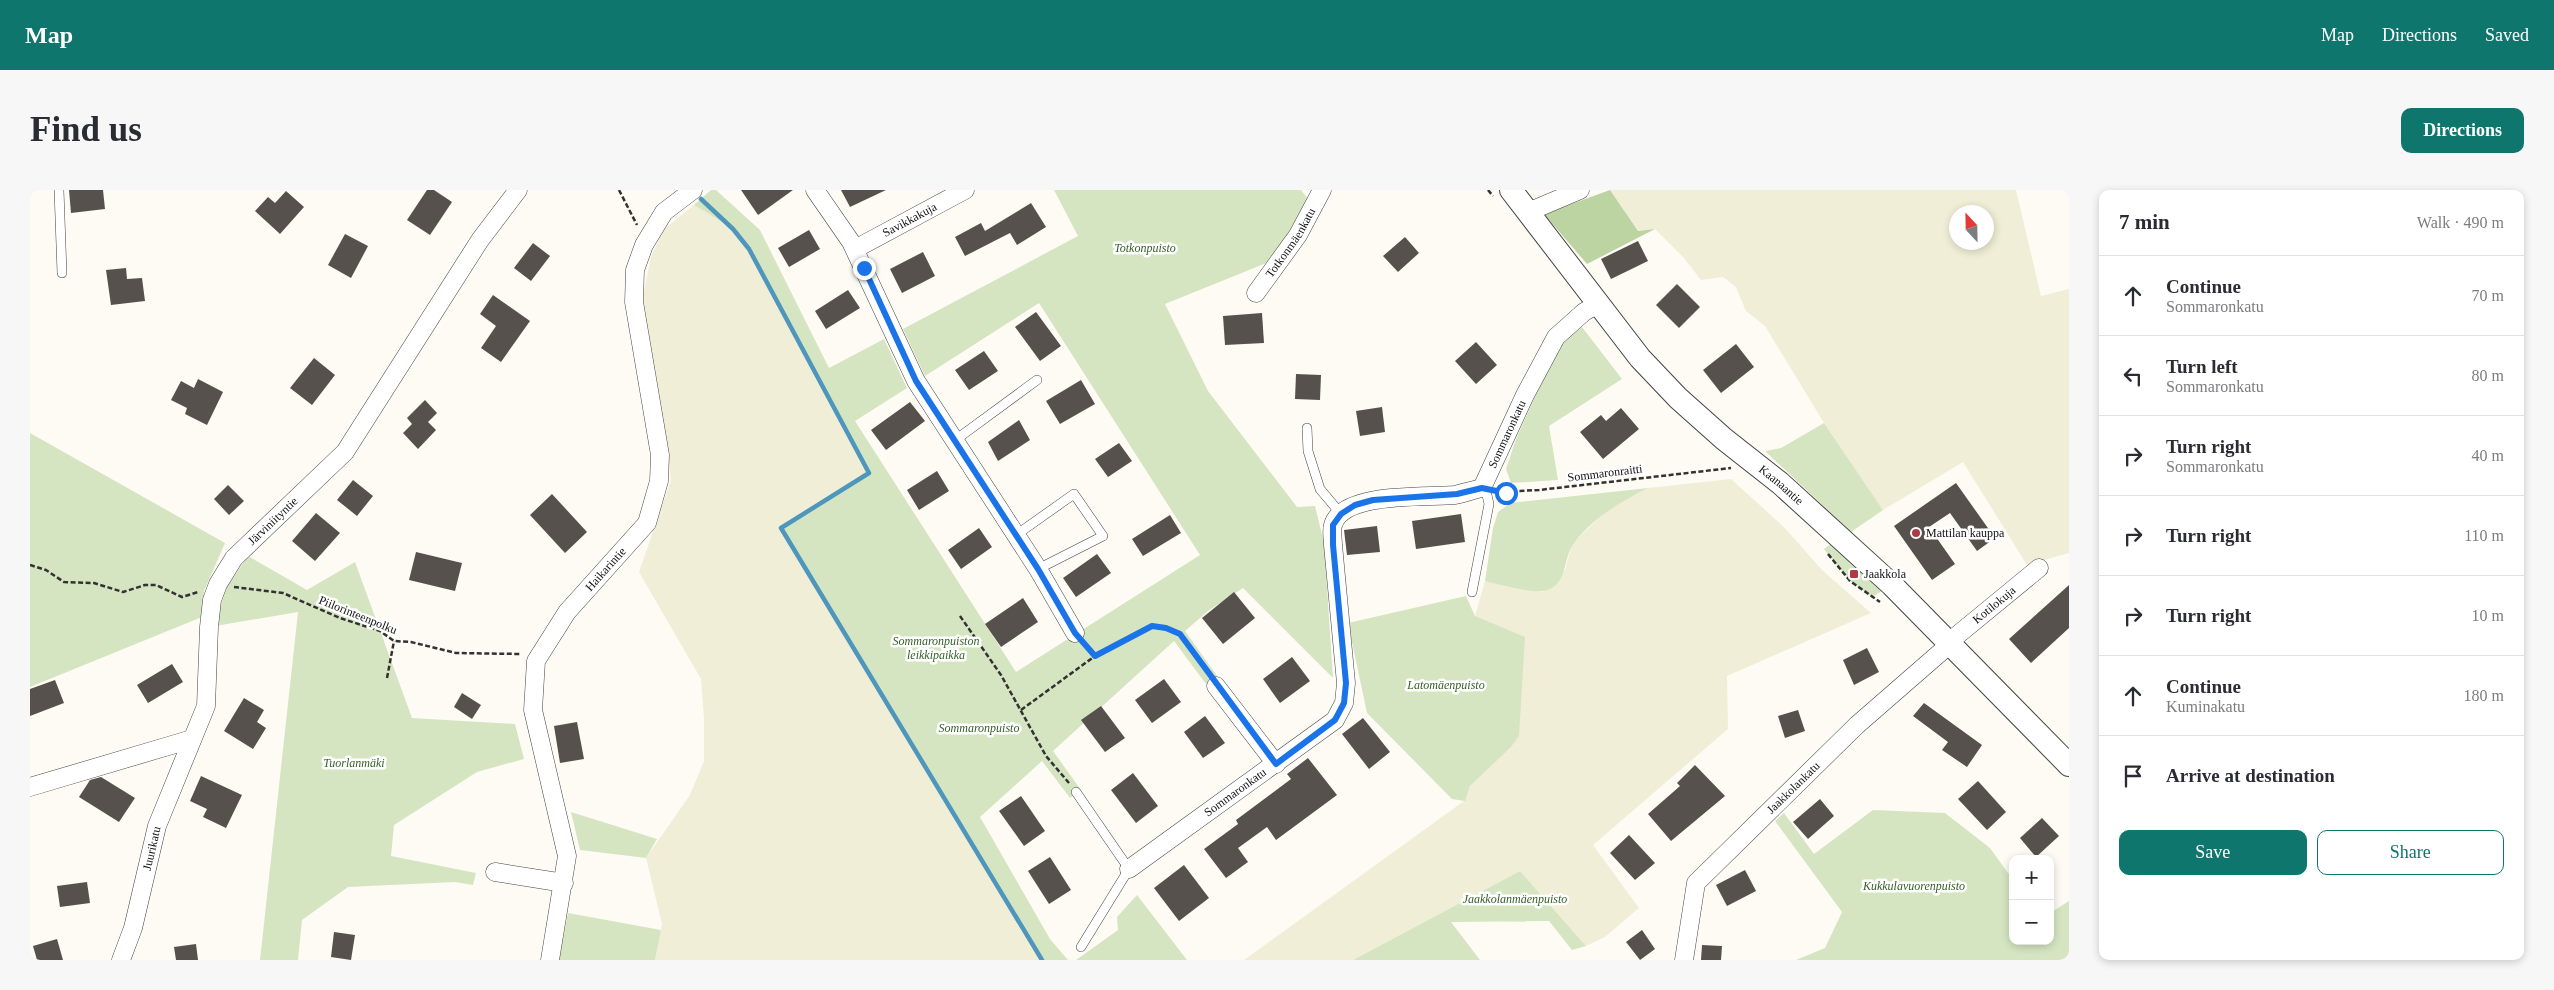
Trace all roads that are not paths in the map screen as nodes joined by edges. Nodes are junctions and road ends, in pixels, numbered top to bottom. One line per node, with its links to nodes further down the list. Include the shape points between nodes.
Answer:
1 (59, 190): 11 (lane)
2 (518, 190): 26 (street, Järviniityntie, via 480,240 345,452 234,558 215,592 207,651 206,706)
3 (693, 190): 33 (street, Haikarintie, via 664,212 644,245 635,270 634,302 660,455 659,481 647,523 567,612 536,661 533,710 567,856)
4 (815, 190): 10 (street)
5 (965, 190): 10 (street, Savikkakuja)
6 (1322, 190): 12 (street, Totkonmäenkatu, via 1298,235)
7 (1511, 190): 9 (street, Kaanaantie)
8 (1580, 190): 9 (street)
9 (1528, 212): 13 (street, Kaanaantie)
10 (855, 249): 16 (street, via 916,381)
11 (62, 272)
12 (1256, 293)
13 (1598, 304): 17 (street, Sommaronkatu, via 1556,337); 24 (street, Kaanaantie, via 1640,358 1678,398 1840,537)
14 (1037, 380): 16 (lane)
15 (1307, 428): 18 (lane, via 1308,451 1320,489)
16 (954, 441): 19 (street)
17 (1482, 488): 18 (street, via 1457,494 1373,500 1355,505); 22 (lane, via 1489,504)
18 (1341, 514): 27 (street, Sommaronkatu, via 1333,525 1333,545 1346,683 1344,703 1335,720)
19 (1016, 535): 21 (street); 21 (lane, via 1074,494 1103,536)
20 (2039, 568): 24 (street, Kotilokuja)
21 (1038, 569): 23 (street)
22 (1472, 592)
23 (1075, 633)
24 (1949, 642): 28 (street, Kaanaantie); 37 (street, Jaakkolankatu, via 1857,725 1696,883)
25 (1216, 686): 27 (street)
26 (192, 739): 29 (street); 35 (street, Juurikatu, via 157,826 138,910)
27 (1276, 764): 31 (street, Sommaronkatu)
28 (2069, 765)
29 (30, 788)
30 (1076, 792): 31 (lane)
31 (1129, 869): 34 (lane)
32 (495, 872): 33 (street)
33 (564, 883): 36 (street, Haikarintie)
34 (1081, 947)
35 (121, 960)
36 (550, 960)
37 (1684, 960)

